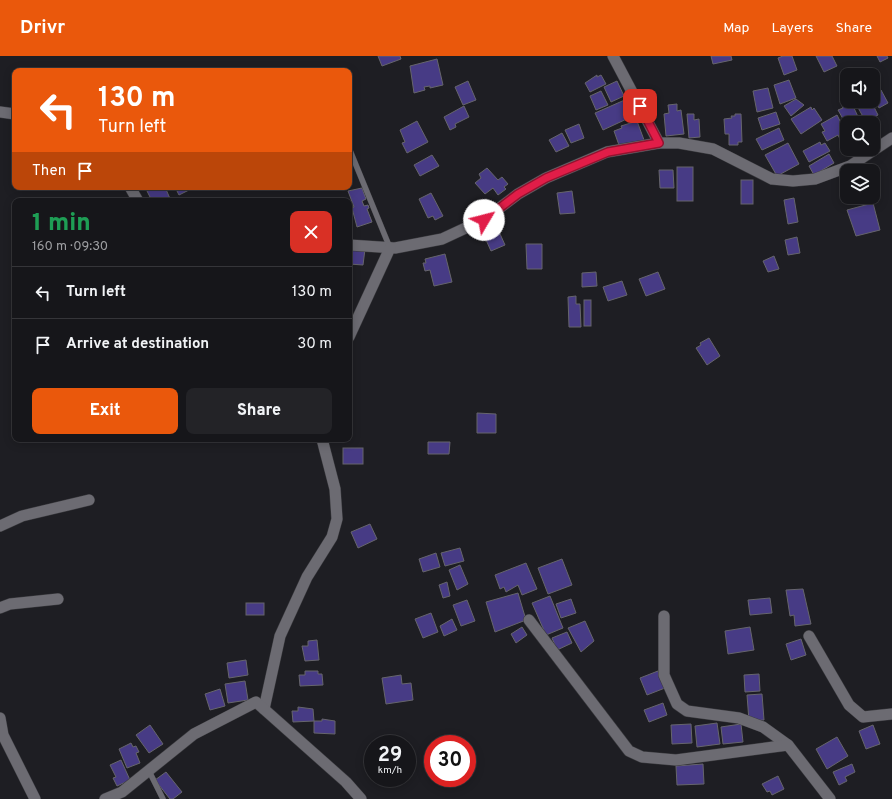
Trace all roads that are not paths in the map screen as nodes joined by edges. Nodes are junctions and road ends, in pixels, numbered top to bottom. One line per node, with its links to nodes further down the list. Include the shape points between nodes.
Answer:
1 (613, 56): 5 (street)
2 (0, 112): 3 (street)
3 (12, 114)
4 (892, 138): 5 (street, via 850,166 814,179 792,181 772,179 713,148)
5 (659, 143): 8 (street, via 608,152 546,178 518,194 484,220 442,239)
6 (352, 155): 8 (lane)
7 (352, 245): 8 (street)
8 (390, 248): 9 (street)
9 (352, 330)
10 (323, 442): 18 (street, via 335,489 337,519 332,537 307,577 280,636)
11 (89, 500): 12 (street, via 22,516)
12 (0, 526)
13 (58, 599): 14 (street, via 10,604)
14 (0, 608)
15 (664, 616): 21 (street, via 664,675 678,704 687,711 739,718 763,727)
16 (529, 620): 21 (street, via 629,752 642,757 676,760)
17 (809, 636): 19 (street, via 855,711 863,717)
18 (264, 709): 22 (street, via 256,702 194,734); 26 (street, via 346,782)
19 (892, 714)
20 (0, 718): 23 (street, via 3,735)
21 (788, 746): 27 (street)
22 (149, 771): 24 (street, via 122,792); 25 (lane)
23 (35, 799)
24 (106, 799)
25 (163, 799)
26 (361, 799)
27 (830, 799)

